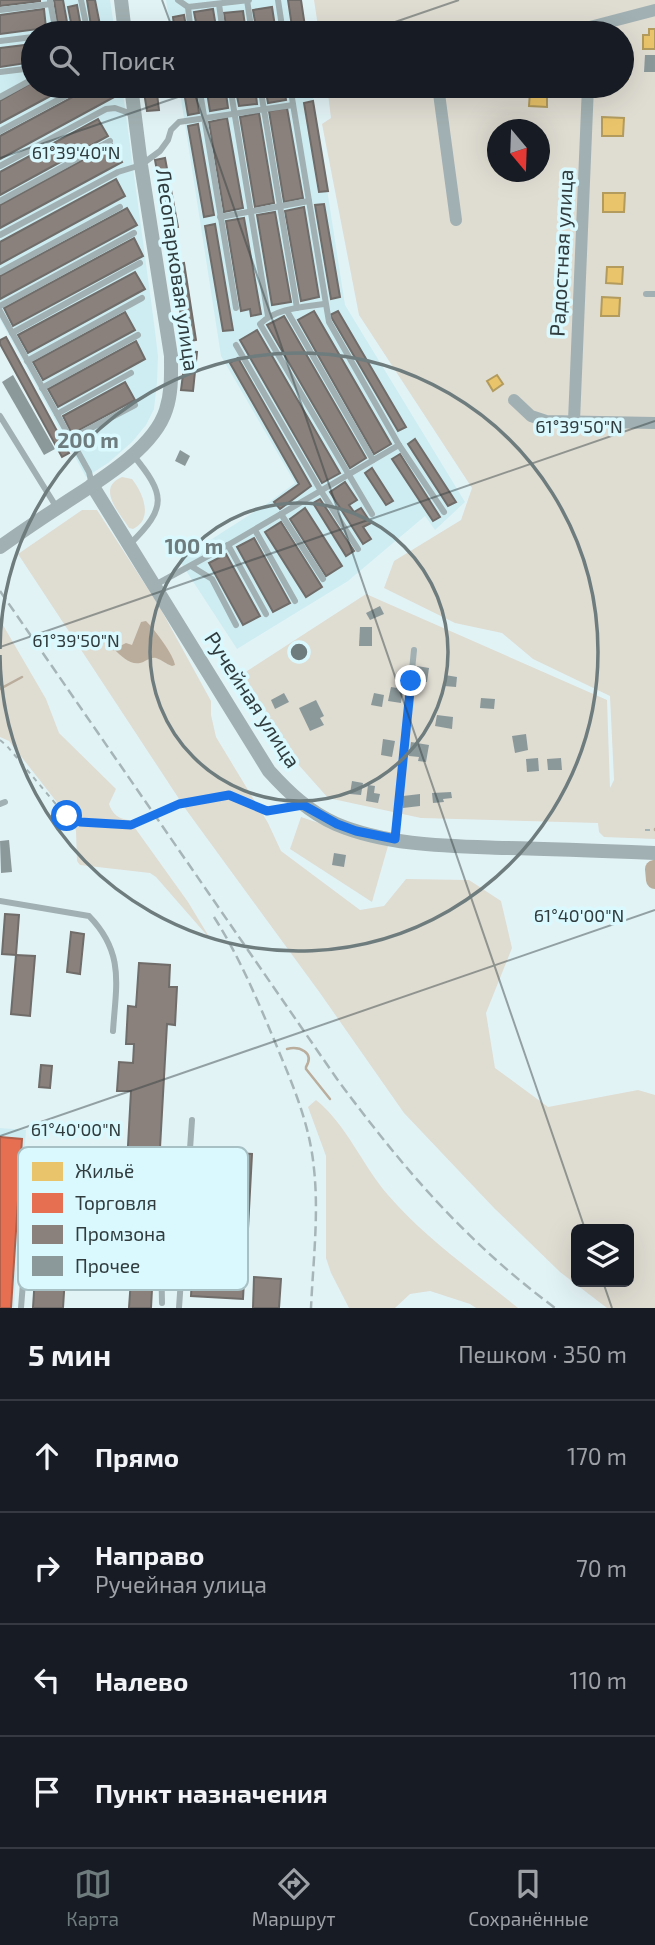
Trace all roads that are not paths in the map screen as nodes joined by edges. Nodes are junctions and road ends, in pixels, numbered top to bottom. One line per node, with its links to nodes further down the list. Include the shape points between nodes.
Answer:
1 (81, 0): 12 (lane)
2 (121, 0): 13 (street)
3 (178, 0): 8 (lane)
4 (248, 0): 7 (lane); 16 (lane)
5 (278, 0): 17 (lane)
6 (51, 2): 9 (lane); 11 (lane)
7 (219, 4): 8 (lane); 15 (lane)
8 (188, 7): 14 (lane)
9 (0, 10)
10 (655, 10): 18 (street)
11 (54, 21)
12 (85, 21)
13 (122, 21)
14 (190, 21)
15 (221, 21)
16 (251, 21)
17 (281, 21)
18 (620, 21)
19 (21, 38): 20 (lane)
20 (0, 41)
21 (21, 69): 22 (lane)
22 (0, 72)
23 (21, 86): 24 (lane)
24 (0, 97)
25 (62, 98): 38 (lane)
26 (132, 98): 36 (street, Лесопарковая улица)
27 (201, 98): 37 (lane)
28 (232, 98): 35 (lane)
29 (262, 98): 34 (lane)
30 (292, 98): 33 (lane)
31 (440, 98): 48 (street)
32 (588, 98): 72 (street, Радостная улица)
33 (293, 104): 34 (lane); 43 (lane)
34 (263, 109): 35 (lane); 44 (lane)
35 (234, 113): 37 (lane); 46 (lane)
36 (134, 115): 40 (street, Лесопарковая улица); 41 (lane, via 106,109)
37 (204, 117): 40 (lane, via 179,122 160,151); 47 (lane)
38 (0, 131)
39 (110, 141): 42 (lane)
40 (141, 165): 50 (lane, via 118,172); 76 (street, Лесопарковая улица, via 171,356 171,385 166,411 153,435)
41 (0, 166)
42 (0, 201)
43 (309, 201): 44 (lane); 56 (lane)
44 (280, 206): 46 (lane); 59 (lane)
45 (120, 207): 52 (lane)
46 (251, 212): 47 (lane); 61 (lane)
47 (220, 217): 58 (lane)
48 (456, 220)
49 (134, 233): 57 (lane)
50 (0, 235)
51 (140, 263): 62 (lane)
52 (0, 272)
53 (646, 294): 54 (lane)
54 (655, 294)
55 (142, 298): 65 (lane)
56 (324, 303): 59 (lane); 75 (lane, via 328,323)
57 (0, 308): 62 (lane)
58 (236, 308)
59 (297, 308): 60 (lane)
60 (287, 311): 61 (lane); 77 (lane)
61 (268, 316): 78 (lane, via 260,324)
62 (12, 333): 65 (lane)
63 (138, 335): 67 (lane)
64 (236, 345): 80 (lane)
65 (27, 361): 67 (lane)
66 (131, 373): 70 (lane)
67 (42, 388): 70 (lane)
68 (514, 400): 72 (street, via 531,416)
69 (135, 405): 74 (lane)
70 (57, 414): 74 (lane)
71 (0, 416): 81 (lane)
72 (574, 421): 73 (street)
73 (655, 422)
74 (70, 439): 79 (lane)
75 (400, 445): 77 (lane); 82 (lane)
76 (132, 454): 79 (street, Лесопарковая улица); 86 (lane, via 152,479 158,495 149,526)
77 (373, 460): 78 (lane)
78 (348, 475): 80 (lane); 84 (lane)
79 (92, 485): 81 (street, Лесопарковая улица); 86 (street, Ручейная улица)
80 (321, 491): 83 (lane); 89 (lane)
81 (57, 508): 88 (street, Лесопарковая улица)
82 (444, 512)
83 (281, 514): 85 (lane); 91 (lane)
84 (372, 514)
85 (255, 530): 87 (lane); 93 (lane)
86 (130, 544): 92 (street, Ручейная улица)
87 (228, 545): 90 (lane); 94 (lane)
88 (0, 547)
89 (358, 549)
90 (191, 566): 92 (lane); 95 (lane, via 212,579)
91 (323, 579)
92 (155, 585): 97 (street, Ручейная улица, via 285,789 337,824)
93 (295, 601)
94 (266, 614)
95 (236, 625)
96 (414, 650): 97 (lane)
97 (395, 839): 98 (street, Ручейная улица, via 431,845)
98 (655, 853)
99 (0, 901): 100 (lane, via 89,916 97,924 114,957)
100 (113, 1031)
101 (192, 1120): 102 (lane)
102 (190, 1147)
103 (22, 1290): 107 (lane)
104 (162, 1290): 106 (lane)
105 (180, 1290): 108 (lane)
106 (162, 1303)
107 (21, 1308)
108 (179, 1308)

